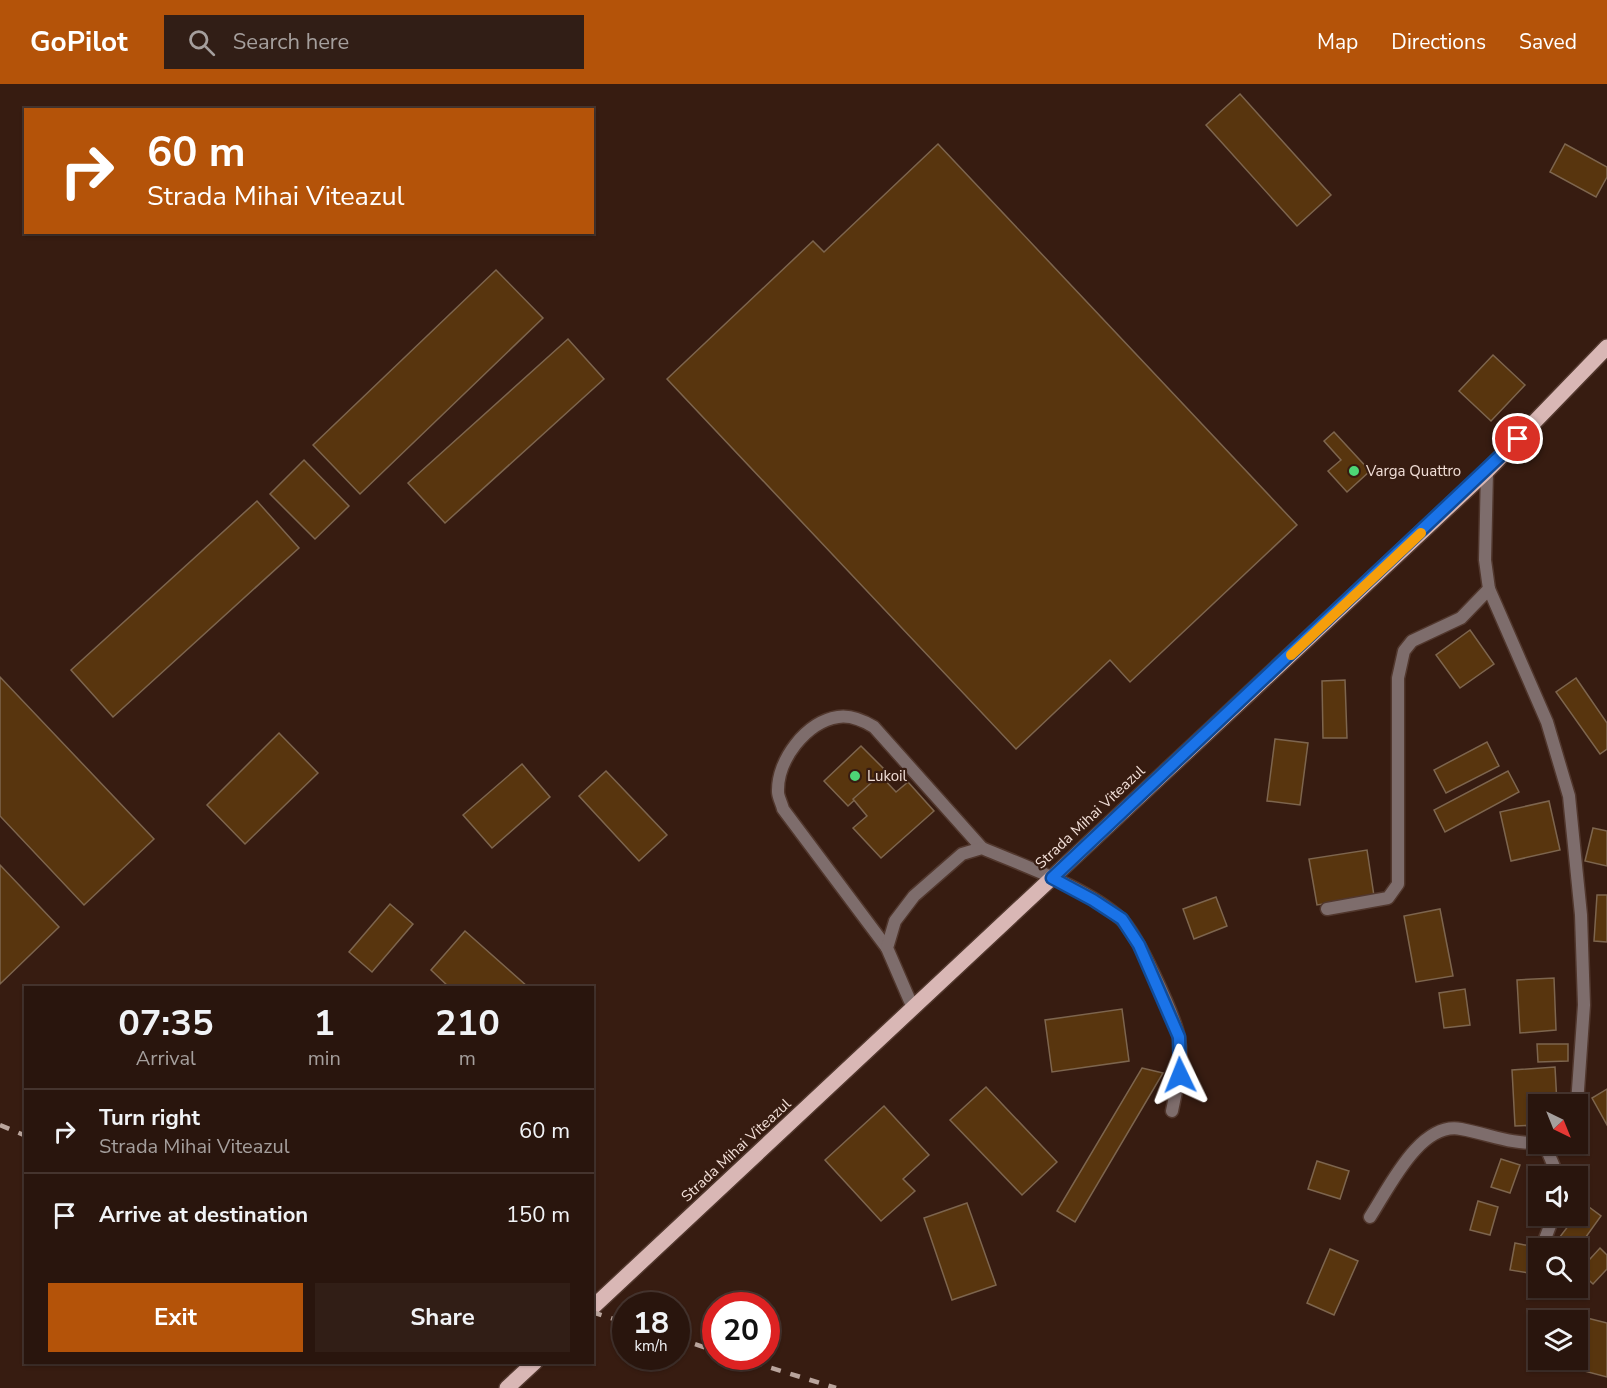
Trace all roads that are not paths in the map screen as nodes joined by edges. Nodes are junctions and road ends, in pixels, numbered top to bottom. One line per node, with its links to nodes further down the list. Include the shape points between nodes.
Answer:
1 (1607, 347): 2 (main road, Strada Mihai Viteazul)
2 (1487, 471): 3 (street, via 1485,560); 5 (main road, Strada Mihai Viteazul)
3 (1489, 589): 6 (street, via 1461,618 1412,641 1404,651 1398,678 1395,891 1388,898); 9 (street, via 1547,723 1569,796 1581,915 1584,1005)
4 (982, 848): 5 (street); 7 (street, via 962,854 914,896 895,921); 7 (street, via 874,727 862,720 839,717 818,725 800,741 784,759 778,793 783,809)
5 (1052, 878): 8 (main road, Strada Mihai Viteazul); 10 (street, via 1122,919 1139,945 1179,1037 1180,1075)
6 (1327, 909)
7 (887, 948): 8 (street)
8 (913, 1008): 13 (main road, Strada Mihai Viteazul)
9 (1578, 1094)
10 (1172, 1111)
11 (1528, 1144): 12 (street, via 1516,1144 1458,1128 1438,1131 1421,1141)
12 (1370, 1217)
13 (594, 1306)
14 (533, 1364): 15 (main road)
15 (507, 1388)

